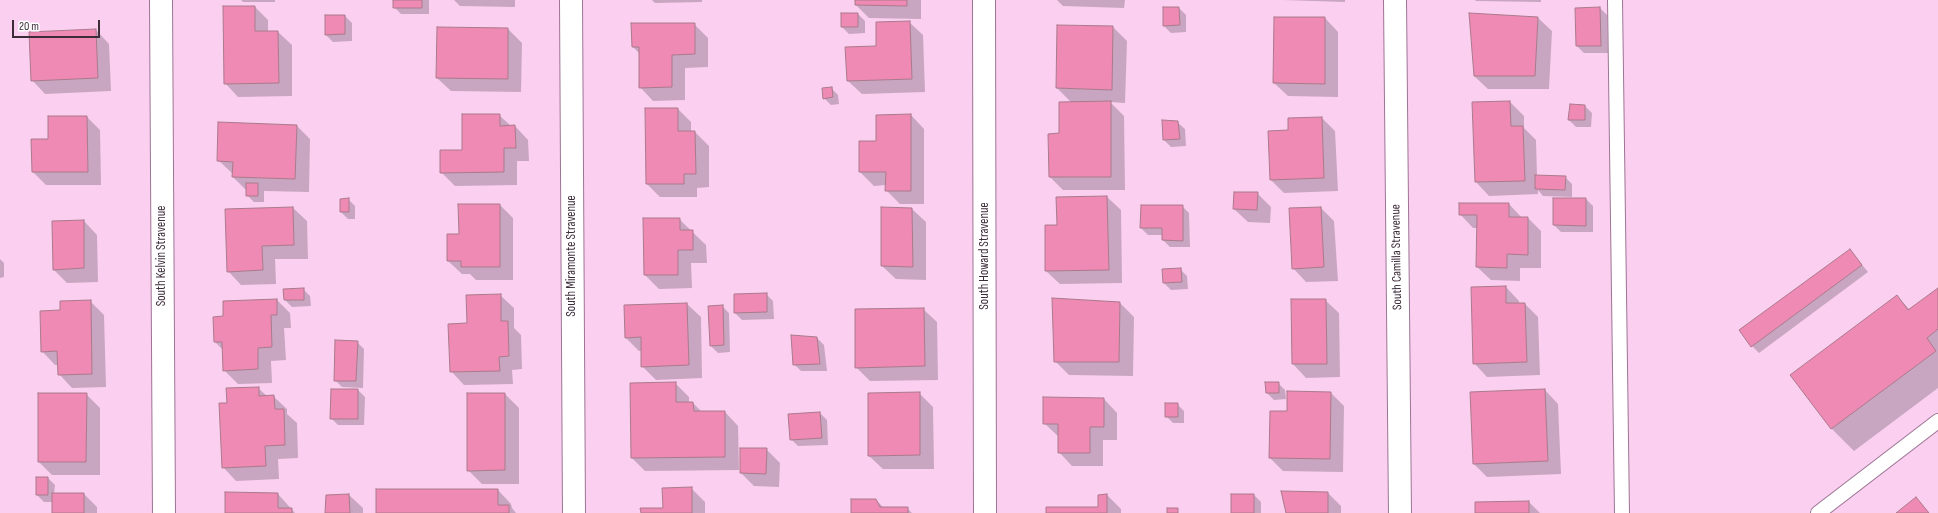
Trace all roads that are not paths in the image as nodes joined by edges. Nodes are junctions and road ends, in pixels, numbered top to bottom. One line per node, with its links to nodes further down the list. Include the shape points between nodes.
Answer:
1 (161, 0): 7 (street, South Kelvin Stravenue)
2 (571, 0): 8 (street, South Miramonte Stravenue)
3 (984, 0): 9 (street, South Howard Stravenue)
4 (1395, 0): 10 (street, South Camilla Stravenue)
5 (1615, 0): 11 (lane)
6 (1938, 421): 12 (lane)
7 (164, 513)
8 (574, 513)
9 (985, 513)
10 (1400, 513)
11 (1622, 513)
12 (1818, 513)

